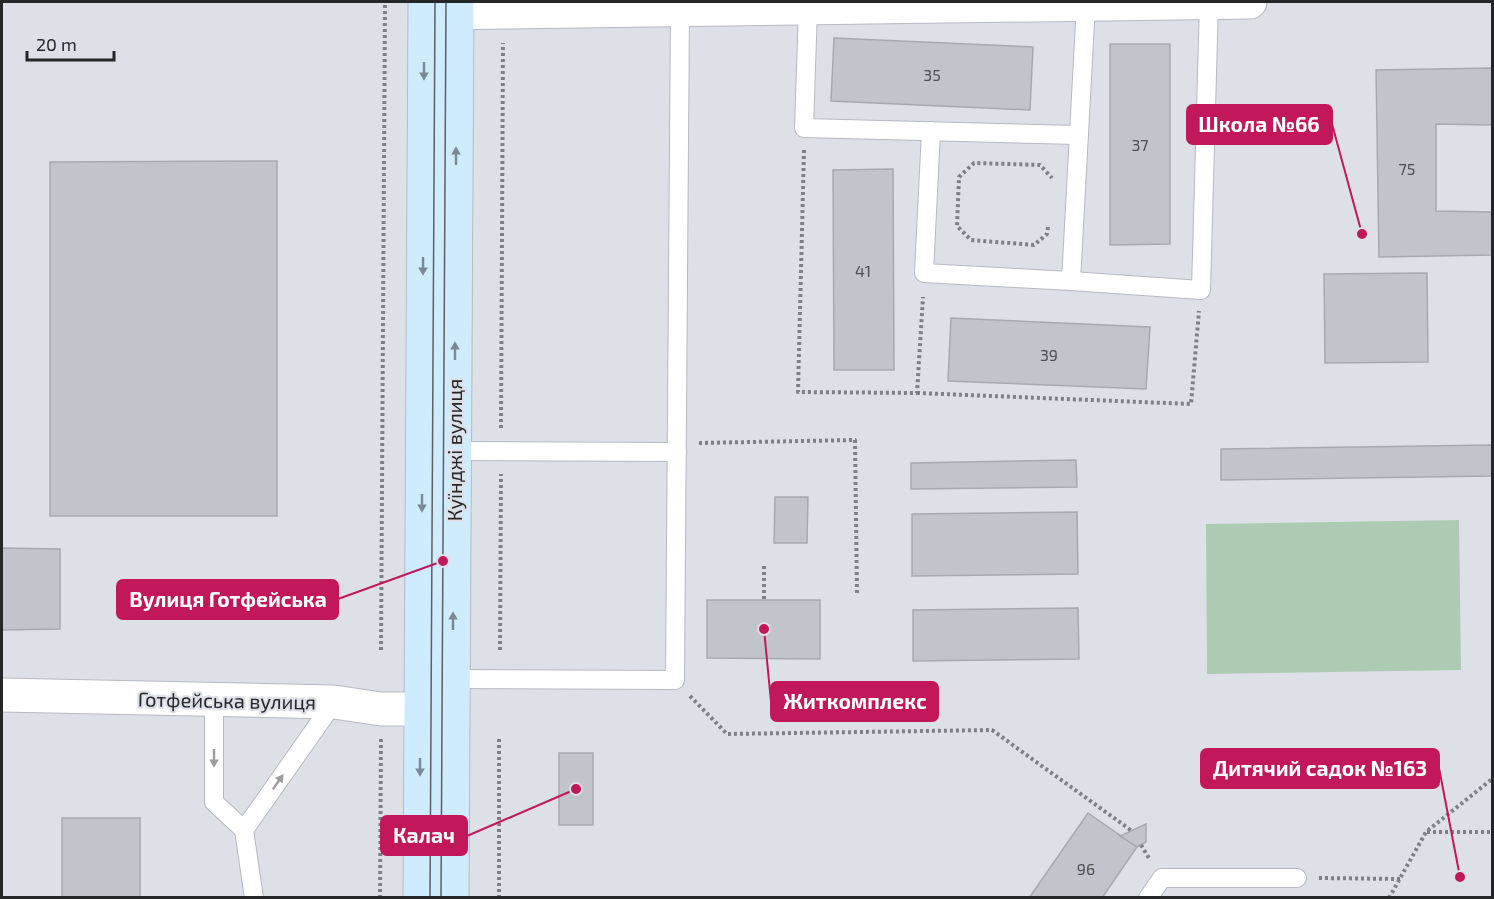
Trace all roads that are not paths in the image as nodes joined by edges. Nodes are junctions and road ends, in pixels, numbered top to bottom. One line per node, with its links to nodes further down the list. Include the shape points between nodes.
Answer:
1 (1209, 2): 2 (street); 3 (street); 11 (lane, via 1201,290)
2 (1250, 2)
3 (1086, 4): 7 (street); 10 (lane)
4 (741, 5): 7 (street); 8 (street)
5 (424, 7): 6 (street); 13 (main road, Куїнджі вулиця, one-way to 13)
6 (457, 7): 8 (street); 14 (main road, Куїнджі вулиця, one-way to 6)
7 (808, 8): 9 (lane, via 804,128)
8 (680, 9): 12 (lane)
9 (931, 131): 10 (lane); 11 (lane, via 924,273)
10 (1079, 135): 11 (lane)
11 (1071, 281)
12 (677, 448): 14 (lane); 16 (lane, via 675,680)
13 (422, 451): 14 (lane); 15 (main road, Куїнджі вулиця, one-way to 15)
14 (454, 451): 16 (main road, Куїнджі вулиця, one-way to 14)
15 (421, 694): 16 (street, Готфейська вулиця); 19 (street, Готфейська вулиця, via 381,709); 23 (main road, Куїнджі вулиця, one-way to 23)
16 (453, 694): 24 (main road, Куїнджі вулиця)
17 (2, 695): 18 (street, Готфейська вулиця)
18 (214, 700): 19 (street, Готфейська вулиця); 20 (lane, one-way to 20, via 214,802)
19 (333, 702): 20 (lane, one-way to 19)
20 (244, 830): 22 (lane)
21 (1297, 878): 25 (lane, via 1162,878)
22 (254, 897)
23 (420, 897)
24 (452, 897)
25 (1148, 897)

